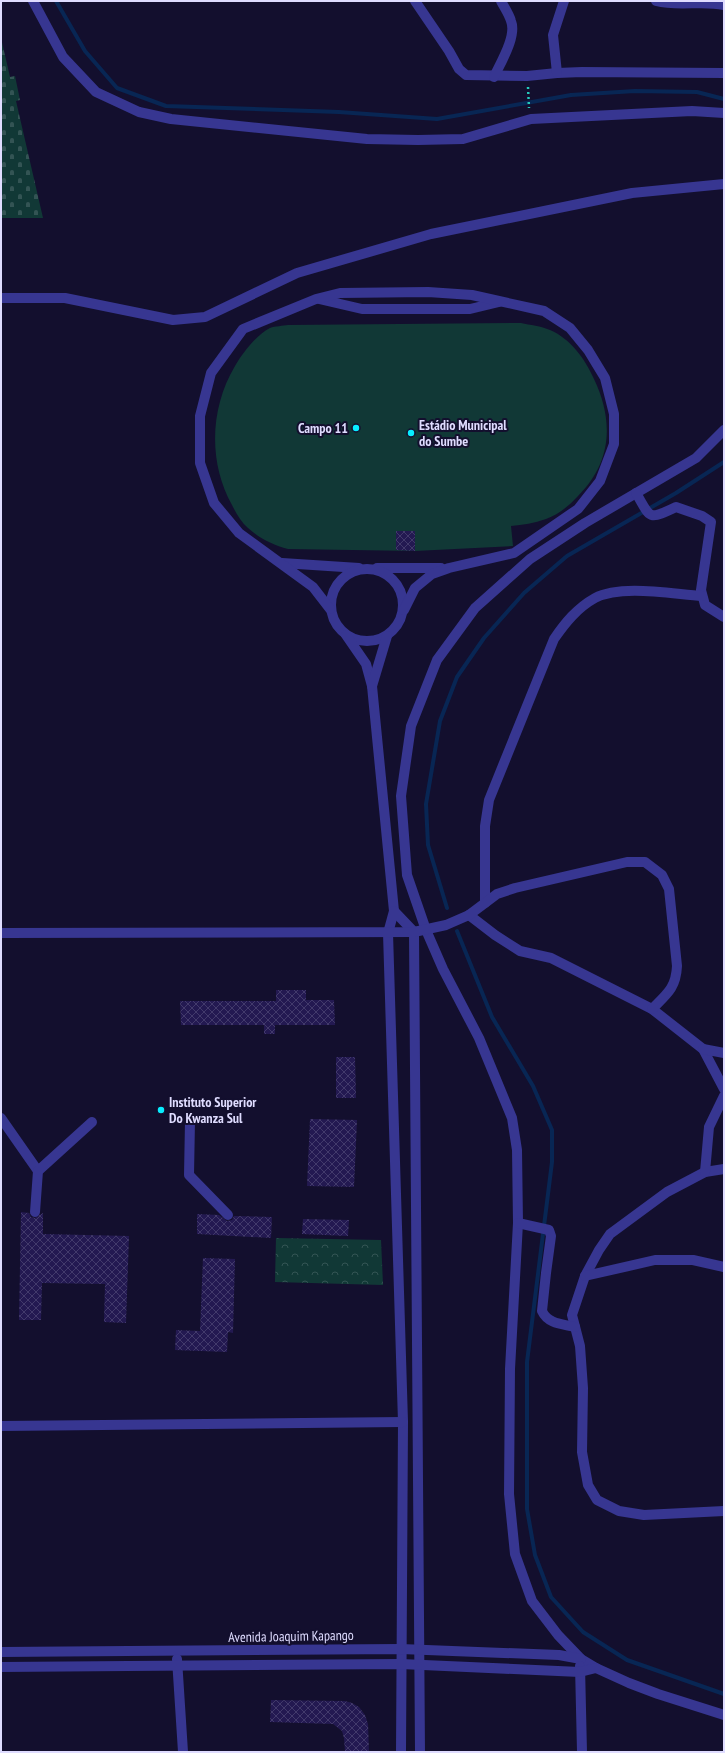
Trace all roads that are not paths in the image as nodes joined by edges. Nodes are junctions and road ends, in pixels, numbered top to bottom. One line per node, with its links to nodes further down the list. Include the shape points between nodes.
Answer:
1 (33, 1): 11 (street, via 63,57 96,92 139,112 171,119 368,139 418,140 463,139 531,119 692,111)
2 (415, 1): 10 (street, via 459,69 466,75)
3 (501, 1): 10 (street, via 513,28)
4 (564, 1): 8 (street, via 553,35)
5 (656, 1): 6 (street, via 678,4)
6 (711, 1): 7 (street)
7 (724, 5)
8 (557, 73): 9 (street); 10 (street)
9 (724, 73)
10 (494, 76)
11 (724, 114)
12 (724, 184): 13 (street, via 632,193 431,234 297,273 205,317 173,320 65,298)
13 (1, 298)
14 (316, 299): 15 (street, via 340,293 428,292 472,295); 15 (street, via 362,309 470,309); 18 (street, via 243,329 211,373 200,416 200,464 214,503 239,533)
15 (503, 302): 19 (street, via 544,311 570,328 588,350 605,378 614,414 614,444 600,481 578,509 514,553)
16 (724, 430): 17 (street, via 696,458)
17 (638, 497): 21 (street, via 647,513 653,516 676,507 711,522); 31 (street, via 585,523 530,559 475,608 437,660 411,726 401,796 407,875)
18 (282, 563): 20 (street); 22 (street, via 313,587)
19 (449, 568): 20 (street); 23 (street, via 432,574 415,588)
20 (371, 569): 22 (street, via 359,569 342,578 330,598); 23 (street, via 389,576 400,590)
21 (702, 596): 24 (street, via 705,605); 28 (street, via 626,590 596,598 578,610 564,624 554,639 489,800 485,826)
22 (330, 609): 25 (street, via 336,625)
23 (404, 610): 26 (street, via 400,621)
24 (724, 617)
25 (346, 635): 26 (street, via 365,642); 27 (street, via 366,664)
26 (387, 636): 27 (street)
27 (372, 686): 29 (street)
28 (485, 903): 30 (street); 35 (street, via 497,894 515,888 627,862 645,862 662,875 669,889 677,966 672,989)
29 (394, 911): 32 (street); 34 (street)
30 (469, 915): 31 (street); 35 (street, via 520,951 551,958)
31 (426, 930): 32 (street); 48 (street, via 479,1038 512,1118 517,1150)
32 (414, 932): 34 (street); 56 (street)
33 (1, 933): 34 (street)
34 (388, 933): 52 (street)
35 (652, 1009): 36 (street)
36 (703, 1049): 37 (street); 38 (street)
37 (724, 1053)
38 (724, 1088)
39 (724, 1096): 45 (street, via 709,1127)
40 (1, 1118): 44 (street)
41 (190, 1121): 47 (street, via 189,1175)
42 (92, 1122): 44 (street)
43 (724, 1169): 45 (street)
44 (38, 1171): 46 (street)
45 (705, 1172): 50 (street, via 667,1192 610,1234)
46 (36, 1212)
47 (228, 1216)
48 (521, 1224): 51 (street, via 544,1228 549,1230 552,1236 542,1311 544,1317 550,1322); 59 (street, via 510,1369 509,1494 515,1554 532,1601 558,1635)
49 (724, 1267): 50 (street, via 693,1260 655,1260)
50 (585, 1276): 51 (street, via 572,1316)
51 (575, 1327): 54 (street, via 580,1346 583,1388 582,1452 588,1485 597,1500 619,1511 644,1515)
52 (403, 1422): 53 (street); 55 (street)
53 (1, 1426)
54 (724, 1511)
55 (401, 1649): 56 (street, Avenida Joaquim Kapango); 58 (street, Avenida Joaquim Kapango); 60 (street)
56 (418, 1650): 59 (street, Avenida Joaquim Kapango); 62 (street)
57 (1, 1652): 58 (street, Avenida Joaquim Kapango)
58 (176, 1652): 61 (street)
59 (581, 1659): 64 (street); 65 (street)
60 (401, 1664): 61 (street, Avenida Joaquim Kapango); 62 (street, Avenida Joaquim Kapango); 68 (street)
61 (177, 1665): 63 (street, Avenida Joaquim Kapango); 67 (street)
62 (419, 1665): 65 (street, Avenida Joaquim Kapango); 69 (street)
63 (1, 1667)
64 (596, 1668): 65 (street, Avenida Joaquim Kapango); 66 (street, via 658,1694)
65 (580, 1672): 70 (street)
66 (724, 1715)
67 (183, 1752)
68 (401, 1752)
69 (420, 1752)
70 (582, 1752)

